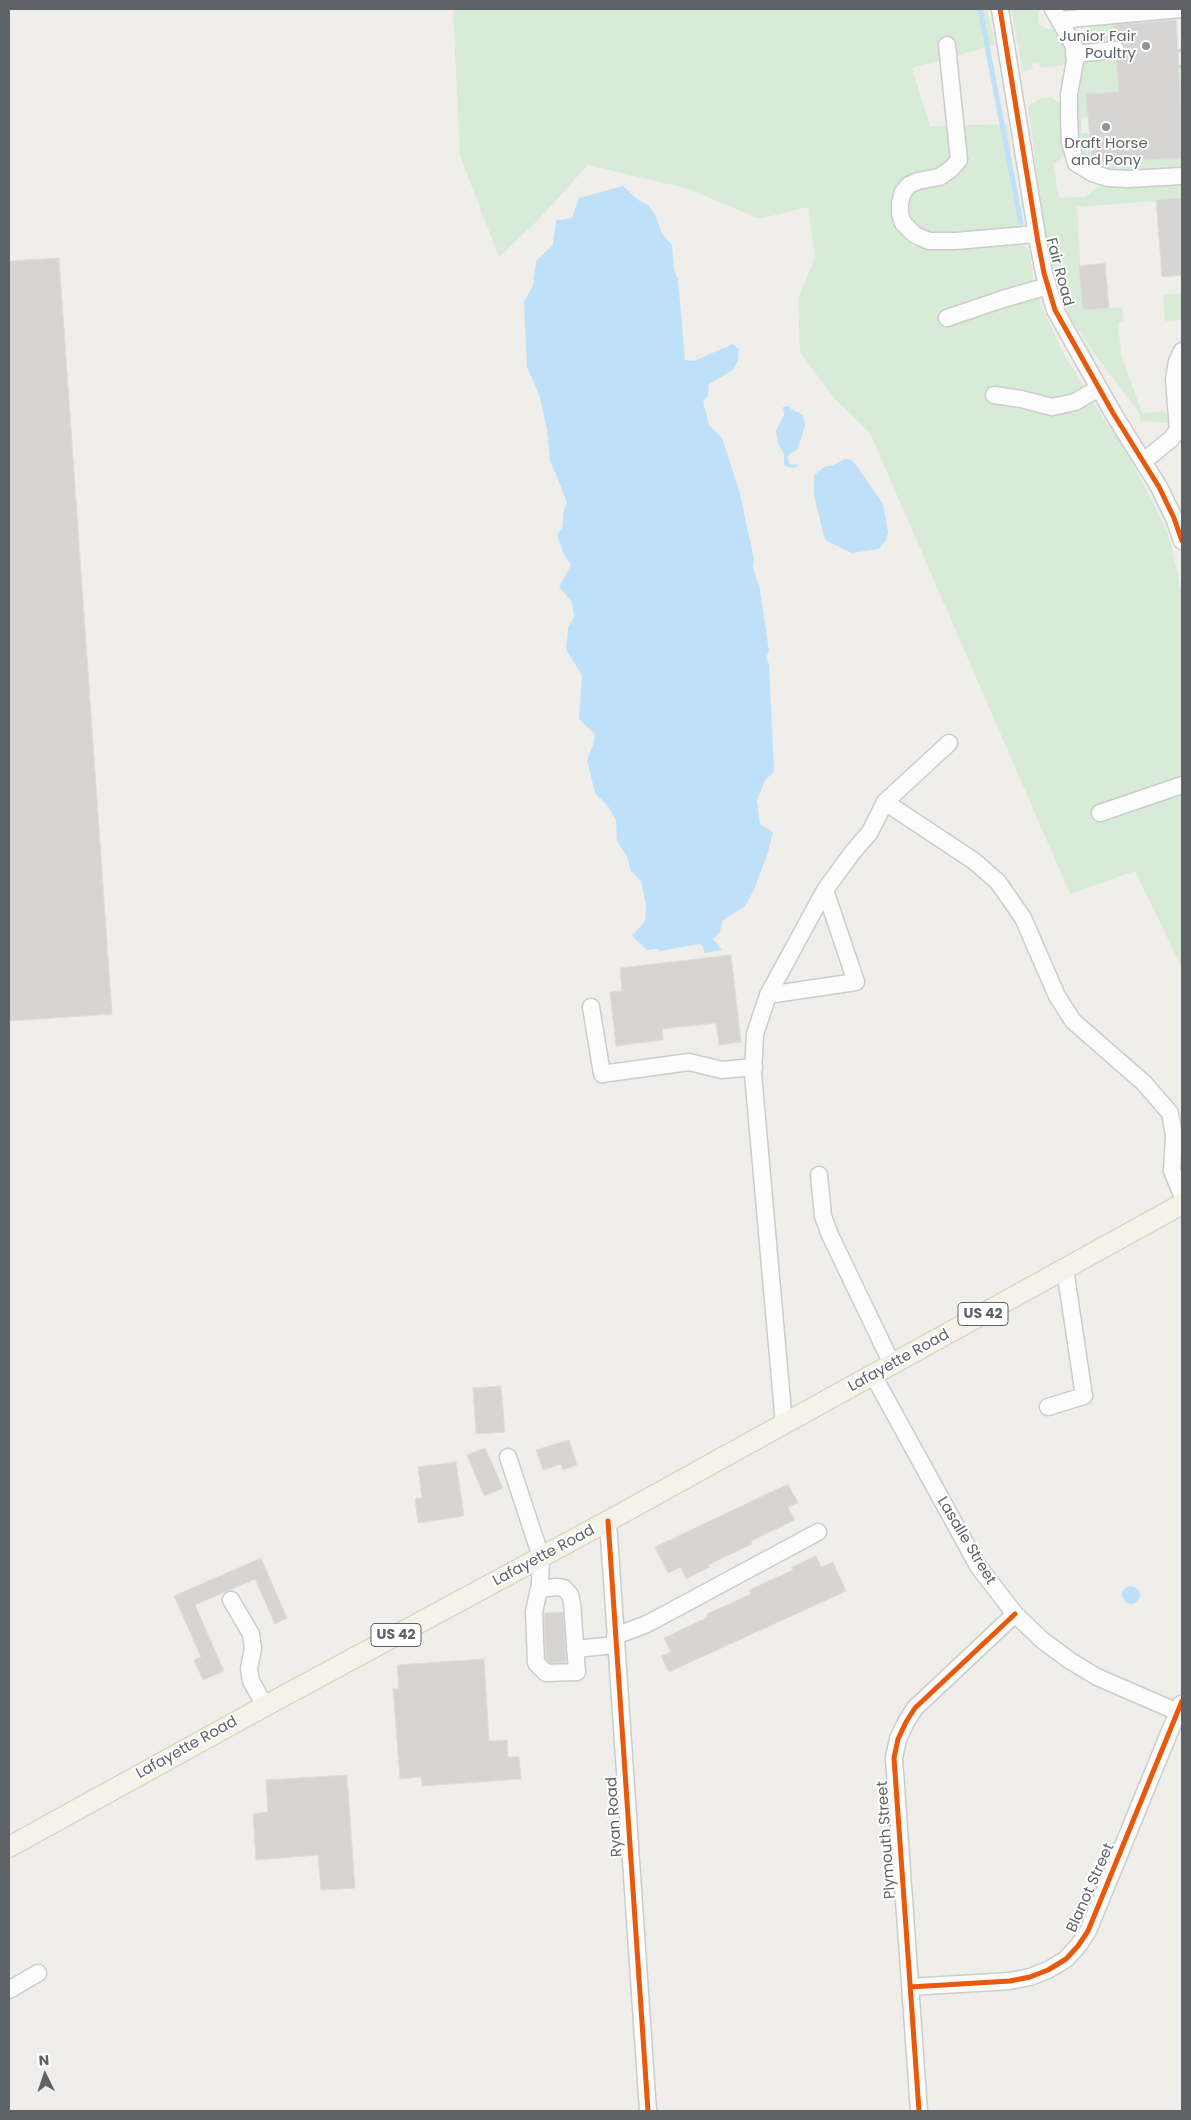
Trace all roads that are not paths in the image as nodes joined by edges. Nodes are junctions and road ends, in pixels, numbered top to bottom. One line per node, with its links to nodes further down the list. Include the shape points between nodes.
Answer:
1 (1000, 9): 8 (street, Fair Road)
2 (1182, 9): 3 (street)
3 (1056, 14): 6 (street, via 1070,38)
4 (947, 45): 8 (street, via 959,160 939,177 909,185 900,203 903,223 915,235 929,242)
5 (1116, 50): 6 (street)
6 (1074, 54): 7 (street, via 1069,116 1070,142 1076,163 1108,178)
7 (1182, 176)
8 (1036, 234): 9 (street, Fair Road)
9 (1048, 286): 10 (street); 12 (street, Fair Road, via 1055,310)
10 (947, 318)
11 (1182, 351): 14 (street, via 1174,379 1178,430)
12 (1099, 388): 13 (street, via 1076,402 1052,407); 14 (street, Fair Road)
13 (994, 395)
14 (1144, 461): 15 (street, Fair Road, via 1167,502)
15 (1182, 541)
16 (949, 743): 18 (street)
17 (1182, 785): 19 (street)
18 (885, 802): 20 (street, via 870,832); 25 (street, via 974,861 998,882 1023,918 1057,996 1073,1020 1144,1083 1170,1113 1174,1135 1172,1171)
19 (1100, 813)
20 (825, 890): 21 (street); 21 (street, via 856,982)
21 (768, 995): 23 (street, via 755,1034)
22 (591, 1006): 23 (street, via 602,1074 689,1062 722,1070)
23 (754, 1067): 31 (street)
24 (819, 1174): 28 (street, via 823,1216 830,1235)
25 (1182, 1195)
26 (1182, 1204): 27 (main road, Lafayette Road / US 42)
27 (1065, 1269): 28 (main road, Lafayette Road / US 42); 30 (street, via 1084,1396)
28 (892, 1364): 29 (main road, Lafayette Road / US 42)
29 (873, 1375): 31 (main road, Lafayette Road / US 42); 38 (street, Lasalle Street, via 978,1566)
30 (1048, 1407)
31 (784, 1424): 33 (main road, Lafayette Road / US 42)
32 (508, 1457): 35 (street)
33 (608, 1521): 35 (main road, Lafayette Road / US 42); 39 (street, Ryan Road)
34 (818, 1532): 39 (street)
35 (541, 1558): 36 (street); 41 (main road, Lafayette Road / US 42)
36 (540, 1588): 40 (street, via 556,1586 564,1588 570,1595); 40 (street, via 534,1612 536,1663 546,1673 577,1672)
37 (231, 1600): 41 (street, via 251,1634 251,1681)
38 (1015, 1614): 42 (street, Lasalle Street, via 1042,1640 1090,1673 1126,1691); 45 (street, Plymouth Street, via 915,1708 898,1739 894,1771)
39 (616, 1641): 40 (street); 47 (street, Ryan Road)
40 (575, 1649)
41 (265, 1706): 43 (main road, Lafayette Road / US 42)
42 (1180, 1707): 45 (street, Blanot Street, via 1088,1930 1066,1959 1048,1970 1020,1979)
43 (9, 1847)
44 (38, 1973): 46 (street)
45 (910, 1987): 48 (street, Plymouth Street)
46 (9, 1990)
47 (648, 2111)
48 (919, 2111)

